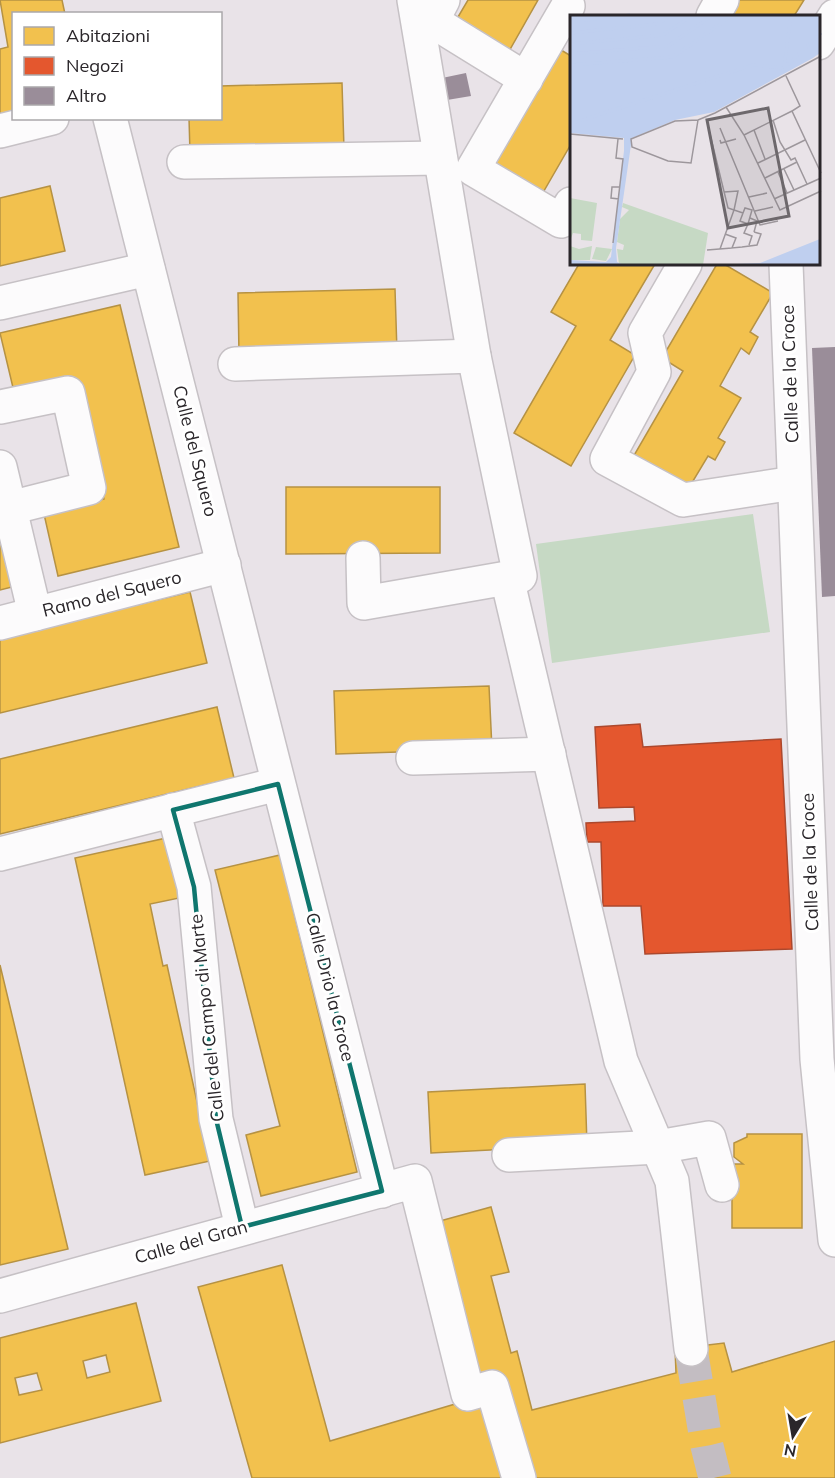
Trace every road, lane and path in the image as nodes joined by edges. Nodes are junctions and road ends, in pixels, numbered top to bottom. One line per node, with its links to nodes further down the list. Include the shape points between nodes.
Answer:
1 (414, 0): 12 (street)
2 (443, 0): 8 (street, via 432,21)
3 (722, 0): 5 (street)
4 (570, 15): 8 (street)
5 (713, 15)
6 (835, 16): 7 (street)
7 (820, 41)
8 (526, 79): 14 (street, via 473,169 561,221)
9 (44, 120): 11 (street)
10 (111, 120): 17 (street, Calle del Squero)
11 (0, 131)
12 (440, 158): 13 (street); 19 (street)
13 (184, 162)
14 (570, 206)
15 (684, 266): 23 (street, via 645,333 654,372 607,459 683,500)
16 (786, 266): 23 (street, Calle de la Croce)
17 (148, 269): 18 (street); 26 (street, Calle del Squero)
18 (0, 303)
19 (474, 356): 20 (street); 27 (street, via 520,576)
20 (235, 364)
21 (0, 407): 24 (street, via 68,393 89,488)
22 (0, 467): 24 (street)
23 (794, 483): 40 (street, Calle de la Croce, via 818,1059)
24 (10, 508): 28 (street)
25 (363, 558): 27 (street, via 364,603)
26 (224, 565): 28 (street, Ramo del Squero); 32 (street, Calle del Squero)
27 (507, 578): 30 (street)
28 (34, 614): 29 (street, Ramo del Squero)
29 (0, 623)
30 (549, 754): 31 (street); 35 (street, via 621,1061)
31 (413, 758)
32 (278, 784): 33 (street); 38 (street, Calle Drio la Croce)
33 (173, 810): 34 (street); 39 (street, Calle del Campo di Marte, via 194,887 216,1119)
34 (0, 854)
35 (658, 1148): 36 (street); 37 (street, via 709,1138); 42 (street, via 672,1181)
36 (509, 1155)
37 (722, 1185)
38 (382, 1191): 39 (street, Calle del Gran); 43 (street, Calle del Gran, via 415,1181 468,1394 492,1387)
39 (242, 1227): 41 (street, Calle del Gran)
40 (835, 1240)
41 (0, 1296)
42 (691, 1349)
43 (519, 1478)

